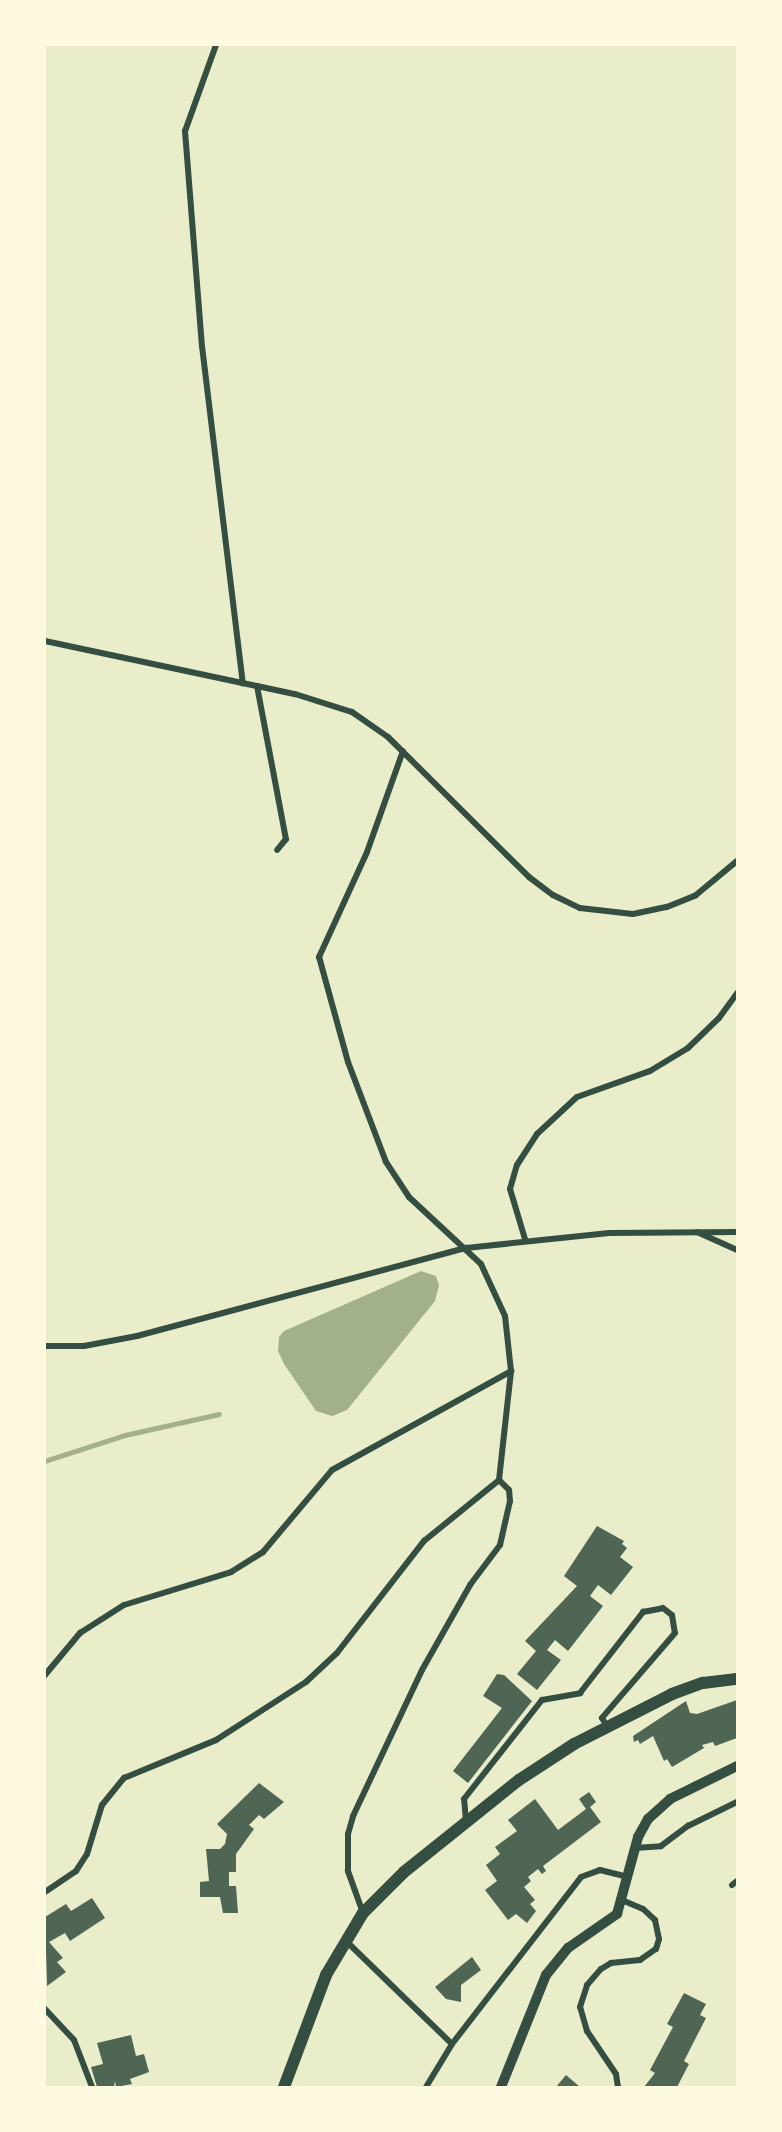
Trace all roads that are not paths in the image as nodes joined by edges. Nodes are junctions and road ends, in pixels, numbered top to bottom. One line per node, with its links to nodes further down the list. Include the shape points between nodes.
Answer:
1 (216, 45): 3 (street, via 185,131 202,346)
2 (45, 641): 3 (street)
3 (243, 684): 4 (street)
4 (257, 686): 5 (street, via 352,712); 6 (street, via 286,834 285,845)
5 (403, 751): 7 (street, via 530,877 553,895 580,908 633,914 667,907 696,895); 12 (street, via 363,862 320,957 348,1062 386,1162 409,1197)
6 (277, 850)
7 (737, 861)
8 (737, 993): 11 (street, via 719,1018 688,1048 650,1071 577,1097 537,1134 517,1166 510,1189)
9 (694, 1230): 10 (street); 11 (street); 13 (street)
10 (737, 1232)
11 (525, 1239): 12 (street)
12 (466, 1248): 14 (street, via 137,1336 84,1346); 15 (street, via 481,1264 505,1316)
13 (737, 1250)
14 (45, 1346)
15 (512, 1371): 16 (street); 17 (street, via 360,1451 332,1470 263,1552 231,1572 124,1605 80,1634)
16 (499, 1480): 25 (street, via 424,1541 338,1653 306,1682 216,1740 124,1778 102,1805 87,1854 76,1871); 27 (street, via 509,1490 510,1501 500,1545 470,1585 422,1670 352,1816 348,1871)
17 (45, 1675)
18 (737, 1679): 19 (main road, via 703,1683 672,1694)
19 (607, 1726): 22 (main road, via 546,1762); 22 (street, via 603,1719 675,1633 672,1615 663,1608 643,1612 580,1693 542,1701 464,1799)
20 (737, 1766): 23 (street, via 661,1805 643,1826)
21 (737, 1802): 23 (street, via 688,1826 661,1846)
22 (466, 1821): 27 (main road)
23 (635, 1848): 24 (street)
24 (628, 1876): 26 (street); 30 (street, via 600,1870 581,1877)
25 (45, 1892)
26 (622, 1900): 34 (street, via 611,1921 568,1948 546,1975); 35 (street, via 643,1909 655,1920 659,1939 656,1949 640,1960 612,1963 601,1969 587,1985 580,2007 582,2021 616,2074)
27 (363, 1913): 28 (main road)
28 (345, 1940): 30 (street); 32 (main road, via 326,1974)
29 (45, 2009): 31 (street, via 74,2040)
30 (452, 2044): 33 (street)
31 (92, 2087)
32 (284, 2087)
33 (426, 2087)
34 (501, 2087)
35 (618, 2087)

